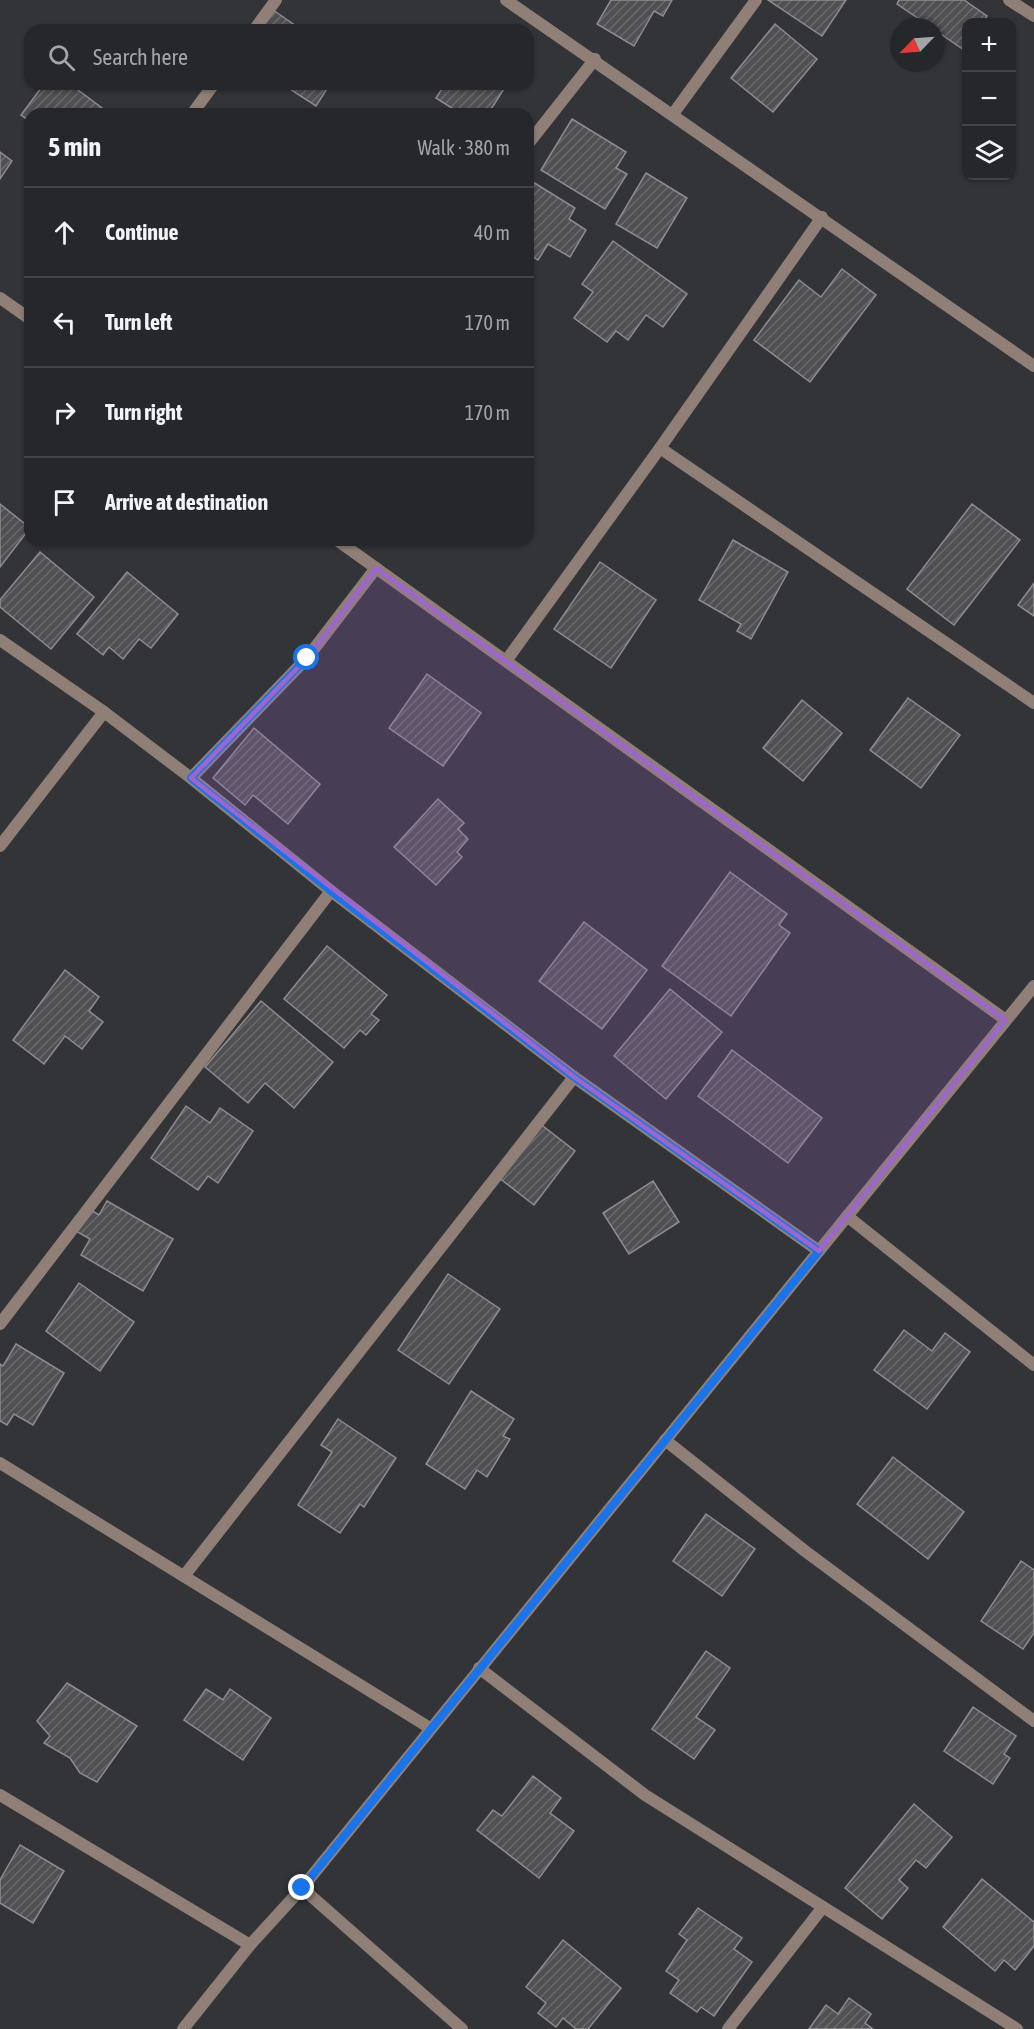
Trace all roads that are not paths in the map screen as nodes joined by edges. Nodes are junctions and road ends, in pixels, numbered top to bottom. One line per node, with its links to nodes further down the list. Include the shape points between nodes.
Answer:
1 (276, 0): 6 (street)
2 (506, 0): 7 (street)
3 (756, 0): 10 (street)
4 (1010, 0): 5 (street)
5 (1034, 16)
6 (258, 24)
7 (595, 60): 10 (street); 11 (street)
8 (210, 90): 9 (street)
9 (196, 108)
10 (673, 114): 12 (street)
11 (534, 136)
12 (822, 217): 15 (street); 16 (street)
13 (0, 298): 14 (street)
14 (24, 316)
15 (1034, 366)
16 (660, 448): 20 (street); 21 (street)
17 (345, 546): 18 (street)
18 (376, 568): 20 (street); 23 (street, via 307,658)
19 (0, 640): 22 (street)
20 (506, 662): 27 (street)
21 (1034, 703)
22 (104, 712): 23 (street); 24 (street)
23 (191, 778): 25 (street)
24 (0, 846)
25 (331, 891): 28 (street); 31 (street)
26 (1034, 986): 27 (street)
27 (1006, 1020): 29 (street)
28 (574, 1077): 30 (street); 35 (street)
29 (847, 1216): 30 (street); 32 (street)
30 (819, 1251): 33 (street)
31 (0, 1324)
32 (1034, 1365)
33 (665, 1440): 36 (street); 37 (street, via 805,1551)
34 (0, 1463): 35 (street)
35 (184, 1576): 38 (street)
36 (479, 1668): 38 (street); 41 (street, via 645,1795)
37 (1034, 1722)
38 (430, 1728): 40 (street)
39 (2, 1799): 42 (street)
40 (302, 1888): 42 (street); 44 (street)
41 (823, 1907): 45 (street); 46 (street)
42 (250, 1945): 43 (street)
43 (183, 2029)
44 (462, 2029)
45 (728, 2029)
46 (1017, 2029)

